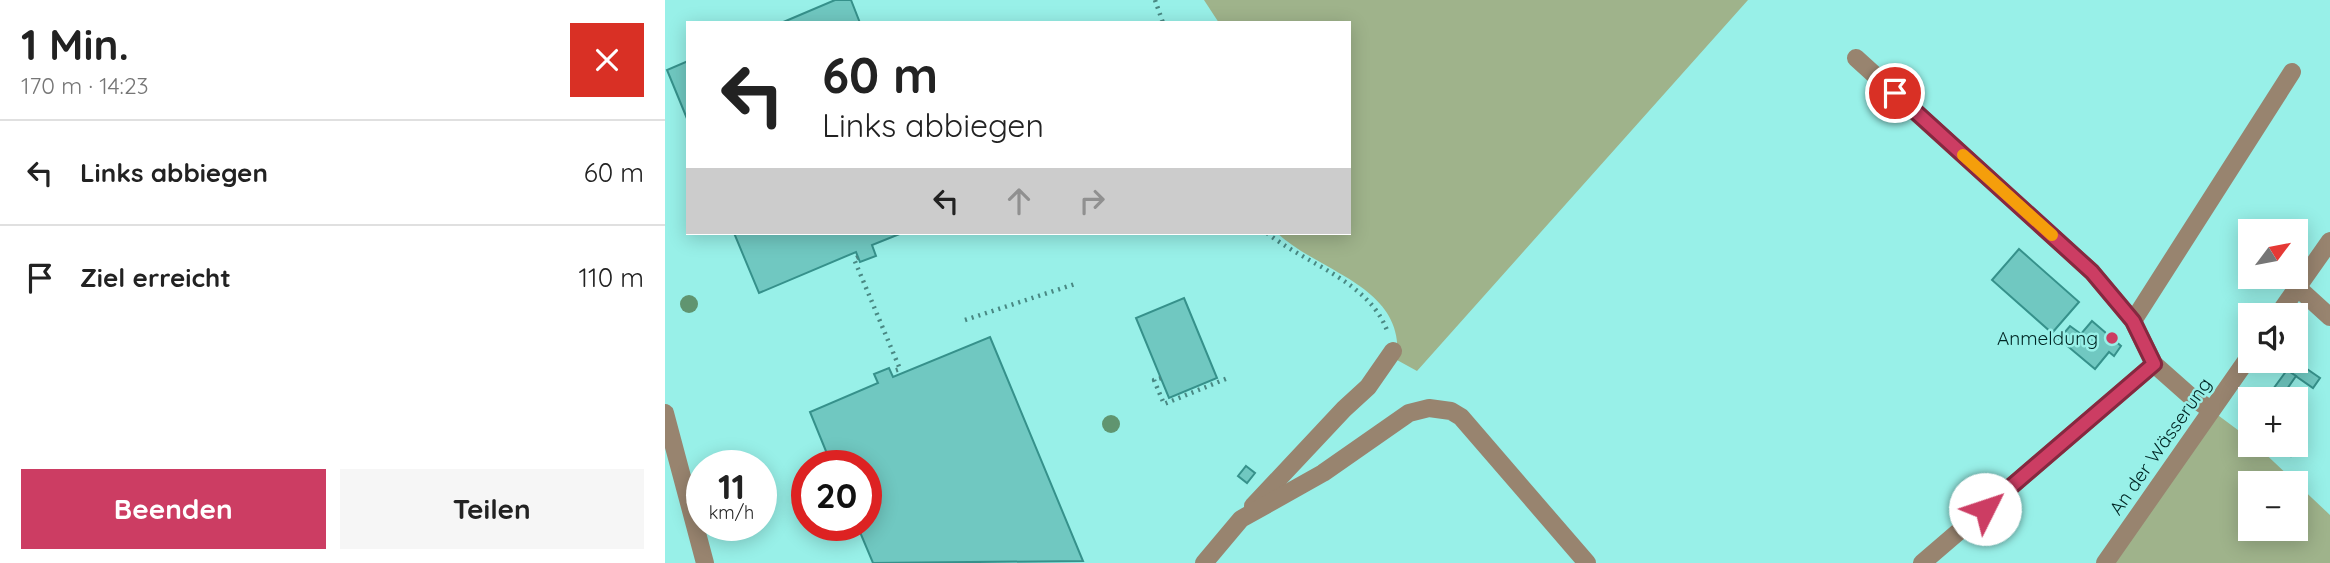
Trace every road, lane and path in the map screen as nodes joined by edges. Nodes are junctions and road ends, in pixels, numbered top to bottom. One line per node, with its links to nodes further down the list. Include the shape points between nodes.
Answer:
1 (1155, 0): 2 (path)
2 (1162, 21)
3 (1856, 58): 13 (street, via 2092,272)
4 (2292, 72): 13 (street)
5 (1270, 235): 14 (path, via 1370,302 1384,322)
6 (2330, 241): 8 (street)
7 (858, 257): 16 (path, via 854,259 900,369)
8 (2308, 272)
9 (1075, 284): 12 (path)
10 (2299, 289): 11 (street)
11 (2330, 317)
12 (965, 320)
13 (2133, 321): 15 (street)
14 (1393, 351): 22 (street, via 1368,387)
15 (2154, 364): 20 (street); 26 (street)
16 (891, 372)
17 (2238, 372): 20 (street, An der Wässerung)
18 (1228, 377): 19 (path, via 1164,404 1154,380)
19 (1161, 378)
20 (2211, 410): 27 (street, An der Wässerung)
21 (665, 413): 23 (street)
22 (1241, 519): 24 (street); 25 (street, via 1323,473 1409,413 1429,408 1461,417)
23 (705, 563)
24 (1203, 563)
25 (1587, 563)
26 (1922, 563)
27 (2105, 563)

